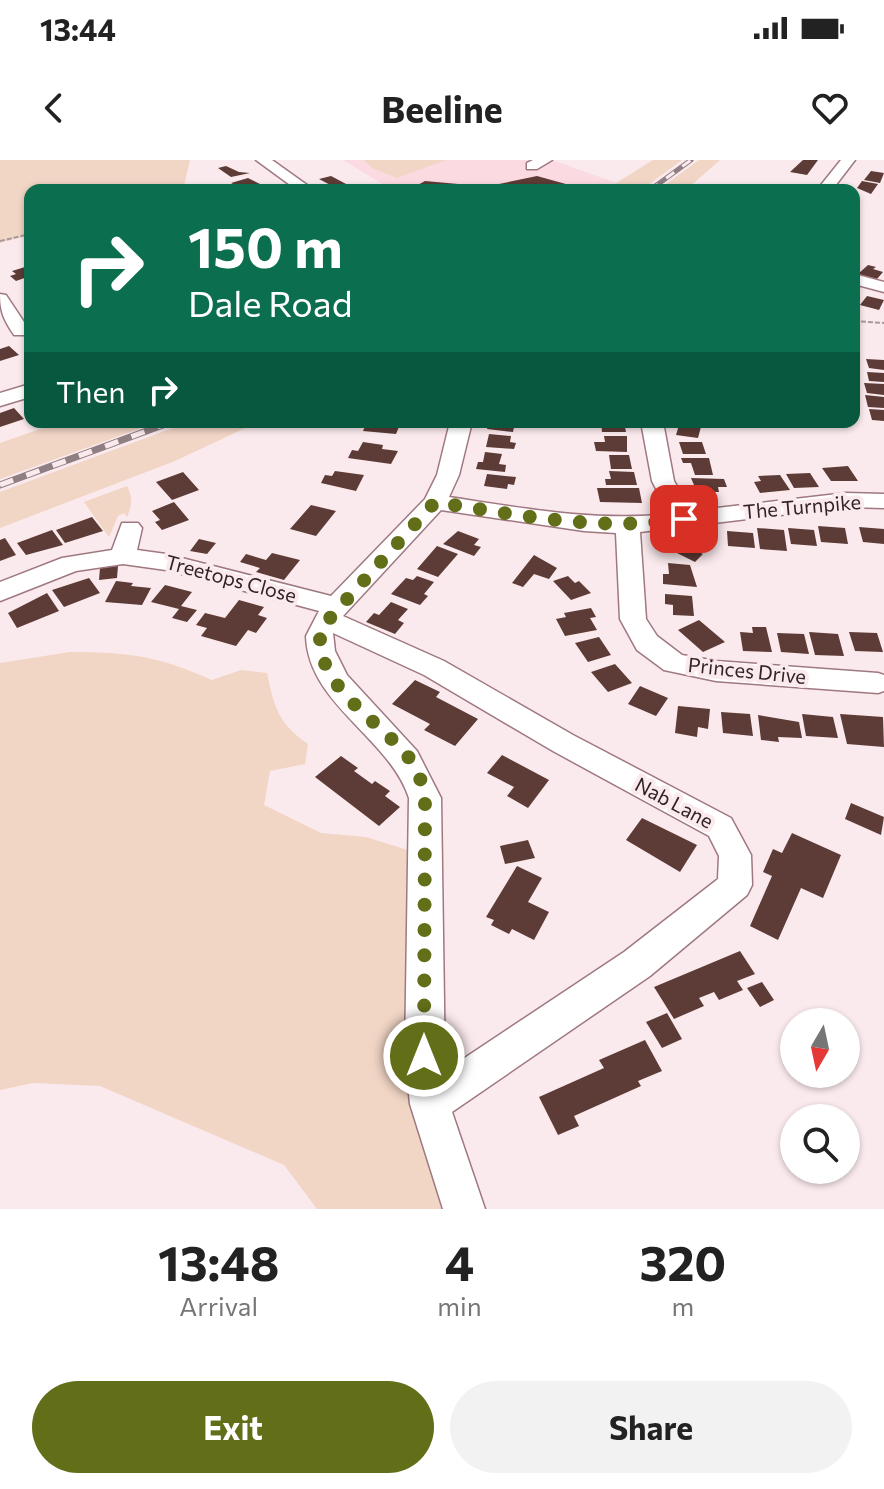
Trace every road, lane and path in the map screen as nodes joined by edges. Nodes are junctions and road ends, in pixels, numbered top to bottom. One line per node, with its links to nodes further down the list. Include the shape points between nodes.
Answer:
1 (263, 160): 3 (street)
2 (848, 160): 4 (street)
3 (294, 184)
4 (829, 184)
5 (24, 235): 6 (path)
6 (0, 241)
7 (860, 281): 8 (street)
8 (884, 287)
9 (0, 299): 12 (street)
10 (860, 321): 11 (path)
11 (884, 323)
12 (24, 329)
13 (24, 331): 14 (street)
14 (0, 336)
15 (24, 392): 16 (street)
16 (0, 400)
17 (459, 428): 20 (street)
18 (653, 428): 21 (street, via 663,481)
19 (884, 501): 21 (street, The Turnpike, via 846,500)
20 (435, 502): 22 (street, The Turnpike); 26 (street)
21 (684, 519): 22 (street, The Turnpike)
22 (628, 526): 27 (street, Princes Drive, via 633,619 647,643 674,663)
23 (130, 528): 24 (street)
24 (123, 556): 25 (street, Treetops Close, via 71,564); 26 (street, Treetops Close, via 166,562)
25 (0, 592)
26 (332, 614): 28 (street, via 319,640 325,662 336,681 409,757 425,798 424,1056); 28 (street, Nab Lane, via 720,827 735,855 735,885 637,964)
27 (878, 683)
28 (430, 1104): 29 (street)
29 (464, 1209)

